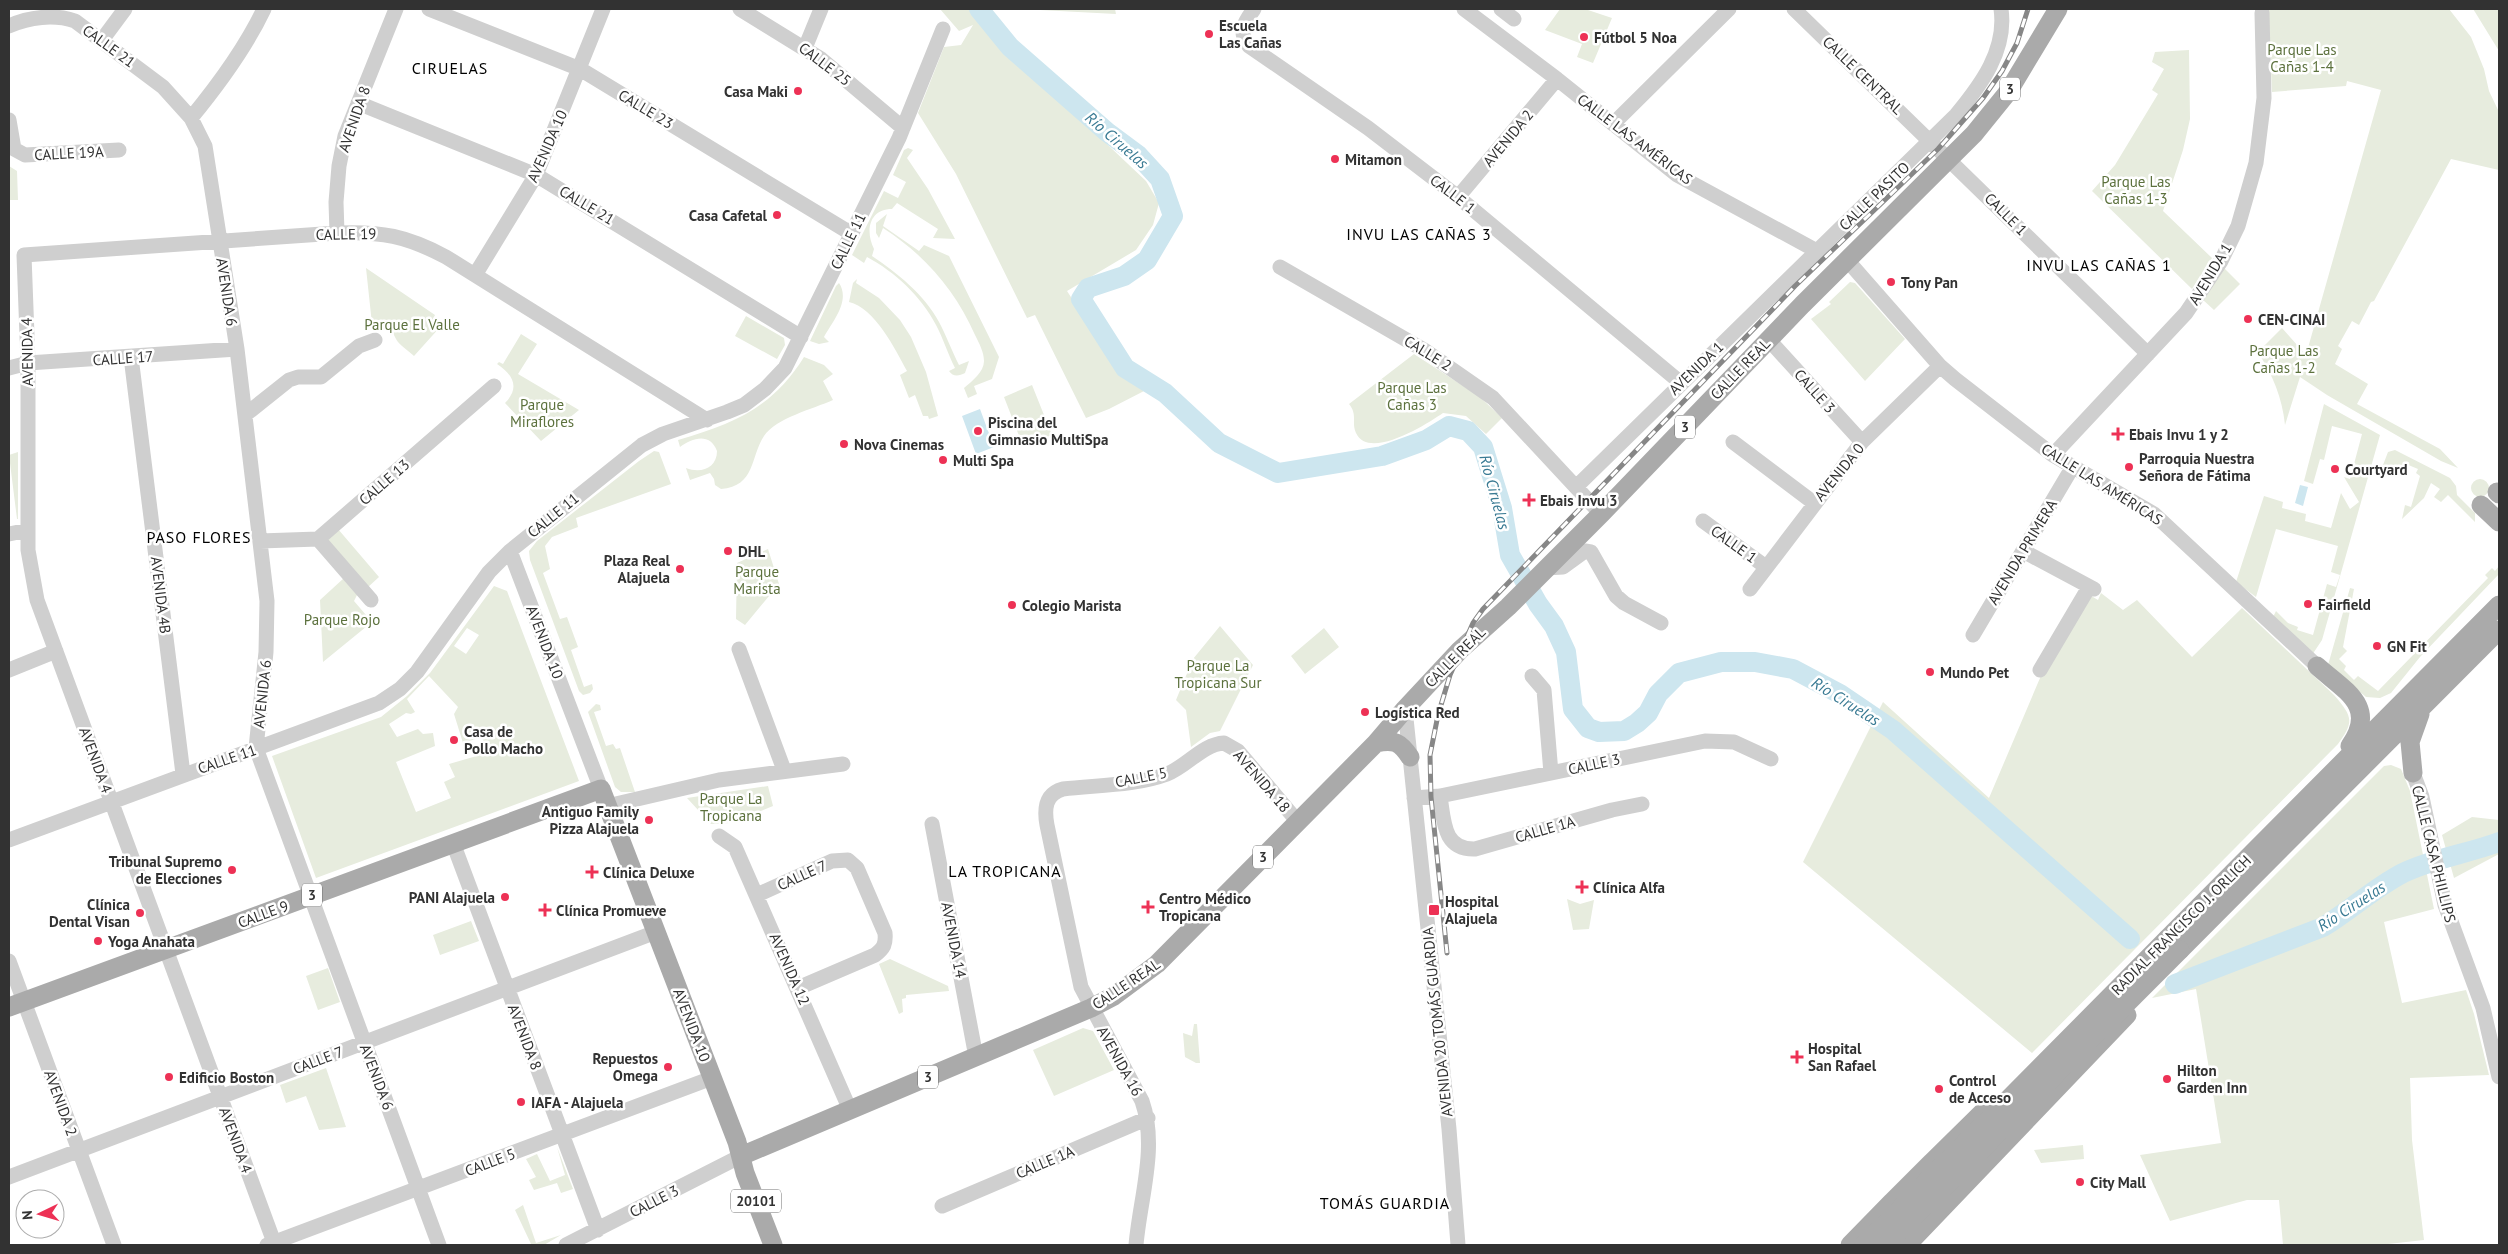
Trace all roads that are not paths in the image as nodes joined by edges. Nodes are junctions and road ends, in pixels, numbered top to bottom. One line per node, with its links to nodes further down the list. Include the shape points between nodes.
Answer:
1 (125, 9): 19 (street)
2 (264, 9): 24 (street, via 243,49)
3 (396, 9): 23 (street, AVENIDA 8)
4 (429, 9): 21 (street, CALLE 23)
5 (603, 9): 21 (street, AVENIDA 10)
6 (740, 9): 20 (street, CALLE 25)
7 (821, 9): 20 (street)
8 (1254, 9): 32 (street, CALLE 1, via 1244,24 1242,35 1249,46 1367,127)
9 (1501, 9): 17 (street)
10 (1729, 9): 26 (street)
11 (1794, 9): 28 (street, CALLE CENTRAL)
12 (2001, 9): 28 (street, CALLE PASITO, via 2001,40 1984,78 1970,99)
13 (2058, 9): 30 (main road, CALLE REAL / 3, via 2008,92)
14 (1472, 11): 22 (street, CALLE LAS AMÉRICAS)
15 (2262, 13): 45 (street, AVENIDA 1, via 2264,98 2256,163 2238,226 2221,261 2186,313)
16 (15, 19): 19 (street, CALLE 21, via 68,19)
17 (1514, 19)
18 (943, 29): 27 (street, CALLE 11)
19 (102, 40): 24 (street, CALLE 21, via 163,87)
20 (805, 48): 27 (street, CALLE 25, via 836,70)
21 (580, 69): 31 (street, AVENIDA 10); 34 (street, CALLE 23)
22 (1557, 79): 26 (street, CALLE LAS AMÉRICAS); 32 (street, AVENIDA 2)
23 (358, 103): 31 (street, CALLE 21); 33 (street, AVENIDA 8, via 338,166)
24 (191, 118): 35 (street, AVENIDA 6, via 205,146)
25 (9, 120): 29 (street, CALLE 19A, via 12,142 19,153 25,155)
26 (1613, 124): 36 (street, CALLE LAS AMÉRICAS, via 1677,175)
27 (903, 128): 34 (street, CALLE 11)
28 (1931, 141): 30 (street, CALLE CENTRAL); 36 (street, CALLE PASITO)
29 (119, 150)
30 (1949, 159): 38 (main road, CALLE REAL / 3); 45 (street, CALLE 1)
31 (536, 174): 40 (street, AVENIDA 10); 41 (street, CALLE 21)
32 (1458, 197): 50 (street, CALLE 1)
33 (337, 233): 35 (street, CALLE 19); 40 (street, CALLE 19, via 376,232 401,237 424,245)
34 (852, 234): 41 (street, CALLE 11)
35 (219, 242): 37 (street, CALLE 19); 44 (street, AVENIDA 6)
36 (1817, 251): 50 (street, AVENIDA 1)
37 (24, 254): 47 (street, AVENIDA 4)
38 (1847, 260): 43 (main road, CALLE REAL / 3); 48 (street, CALLE LAS AMÉRICAS)
39 (1280, 267): 58 (street, CALLE 2, via 1470,380 1493,398)
40 (475, 275): 53 (street, CALLE 19)
41 (800, 337): 53 (street, CALLE 11, via 785,368 765,390 744,404)
42 (375, 340): 52 (street, via 359,346 322,377 289,380)
43 (1769, 340): 55 (street, CALLE 3); 61 (main road, CALLE REAL / 3)
44 (237, 349): 46 (street, CALLE 17); 52 (street, AVENIDA 6)
45 (2148, 354): 56 (street, AVENIDA 1)
46 (131, 357): 47 (street, CALLE 17); 98 (street, AVENIDA 4B)
47 (28, 363): 49 (street, CALLE 17); 64 (street, AVENIDA 4)
48 (1940, 366): 55 (street, AVENIDA 0); 56 (street, CALLE LAS AMÉRICAS)
49 (9, 368)
50 (1681, 383): 58 (street, AVENIDA 1)
51 (494, 386): 66 (street, CALLE 13)
52 (245, 415): 67 (street, AVENIDA 6)
53 (707, 420): 69 (street, CALLE 11, via 662,434 642,445)
54 (1733, 442): 59 (street)
55 (1862, 442): 59 (street, AVENIDA 0)
56 (2053, 455): 57 (street, CALLE LAS AMÉRICAS)
57 (2072, 468): 68 (street, AVENIDA PRIMERA); 81 (street, CALLE LAS AMÉRICAS, via 2154,514)
58 (1577, 486): 61 (street, CALLE 2)
59 (1814, 503): 70 (street, AVENIDA 0)
60 (2481, 505): 63 (main road)
61 (1601, 514): 71 (main road, CALLE REAL / 3)
62 (1703, 521): 70 (street, CALLE 1)
63 (2499, 522)
64 (28, 530): 65 (street); 80 (street, AVENIDA 4, via 34,588)
65 (9, 534)
66 (318, 539): 67 (street); 74 (street)
67 (260, 541): 90 (street, AVENIDA 6, via 268,618)
68 (2023, 551): 78 (street, AVENIDA PRIMERA); 83 (street, via 2091,588)
69 (510, 552): 90 (street, CALLE 11, via 489,572 416,672 392,696); 102 (street, AVENIDA 10)
70 (1766, 567): 72 (street, AVENIDA 0)
71 (1546, 569): 76 (street, via 1563,567 1585,551 1590,552 1616,596); 86 (main road, CALLE REAL / 3, via 1460,650)
72 (1750, 589)
73 (2499, 590): 87 (main road, via 2446,643)
74 (371, 600)
75 (2499, 605): 87 (main road, RADIAL FRANCISCO J. ORLICH)
76 (1661, 622)
77 (2499, 630): 85 (main road, RADIAL FRANCISCO J. ORLICH)
78 (1973, 635)
79 (739, 649): 95 (street)
80 (56, 651): 82 (street); 104 (street, AVENIDA 4)
81 (2317, 666): 99 (main road, via 2355,700 2362,718 2355,737)
82 (9, 670)
83 (2040, 670)
84 (1532, 676): 96 (street, via 1544,690)
85 (2424, 706): 91 (main road, RADIAL FRANCISCO J. ORLICH); 97 (main road, via 2410,742)
86 (1405, 709): 89 (main road, CALLE REAL / 3); 92 (street, AVENIDA 20 TOMÁS GUARDIA)
87 (2392, 711): 99 (main road, RADIAL FRANCISCO J. ORLICH)
88 (1224, 743): 100 (street, CALLE 5, via 1210,747 1178,769 1159,777 1063,789); 106 (street, AVENIDA 18, via 1238,751)
89 (1376, 743): 92 (main road, via 1395,741); 106 (main road, CALLE REAL / 3)
90 (256, 748): 98 (street, CALLE 11); 112 (street, AVENIDA 6)
91 (2374, 754): 97 (main road, via 2400,756); 114 (main road, RADIAL FRANCISCO J. ORLICH)
92 (1410, 757): 103 (street, AVENIDA 20 TOMÁS GUARDIA)
93 (1771, 759): 96 (street, CALLE 3, via 1734,742 1705,741)
94 (842, 764): 95 (street)
95 (784, 770): 102 (street)
96 (1551, 772): 101 (street, CALLE 3)
97 (2413, 773): 123 (street, CALLE CASA PHILLIPS, via 2422,797 2447,914 2483,1008)
98 (183, 774): 104 (street, CALLE 11)
99 (2326, 777): 114 (main road, RADIAL FRANCISCO J. ORLICH)
100 (1051, 795): 120 (street, AVENIDA 16, via 1046,805 1046,825 1081,987)
101 (1440, 796): 103 (street, CALLE 3); 105 (street, CALLE 1A, via 1450,839 1460,848 1475,849)
102 (604, 797): 110 (main road, CALLE 9 / 3); 113 (main road, AVENIDA 10)
103 (1414, 798): 145 (street, AVENIDA 20 TOMÁS GUARDIA)
104 (112, 802): 109 (street, CALLE 11); 115 (street, AVENIDA 4)
105 (1642, 804)
106 (1298, 822): 120 (main road, CALLE REAL / 3, via 1158,964)
107 (932, 824): 122 (street, AVENIDA 14)
108 (719, 836): 111 (street, AVENIDA 12, via 735,847)
109 (9, 840)
110 (453, 843): 112 (main road, CALLE 9 / 3); 118 (street, AVENIDA 8)
111 (757, 895): 117 (street, AVENIDA 12); 117 (street, CALLE 7, via 832,861 848,860 857,868 885,933 886,943 875,954)
112 (311, 896): 115 (main road, CALLE 9 / 3); 121 (street, AVENIDA 6)
113 (656, 932): 118 (street, CALLE 7); 124 (main road, AVENIDA 10)
114 (2178, 939): 131 (main road, via 2137,958); 134 (main road, via 2113,1030); 147 (main road, RADIAL FRANCISCO J. ORLICH, bridge); 148 (main road, RADIAL FRANCISCO J. ORLICH, bridge)
115 (166, 949): 119 (main road, CALLE 9 / 3); 125 (street, AVENIDA 4)
116 (9, 961): 119 (street, AVENIDA 2)
117 (798, 988): 126 (street, AVENIDA 12)
118 (507, 989): 121 (street, CALLE 7); 128 (street, AVENIDA 8)
119 (16, 1004): 129 (street, AVENIDA 2)
120 (1091, 1008): 122 (main road, CALLE REAL / 3); 127 (street, AVENIDA 16)
121 (364, 1043): 125 (street, CALLE 7); 133 (street, AVENIDA 6)
122 (976, 1057): 126 (main road, CALLE REAL / 3)
123 (2499, 1077)
124 (712, 1078): 128 (street, CALLE 5); 130 (main road, AVENIDA 10)
125 (220, 1097): 129 (street, CALLE 7); 139 (street, AVENIDA 4)
126 (850, 1110): 130 (main road, CALLE REAL / 3)
127 (1148, 1118): 136 (street, CALLE 1A); 144 (street, AVENIDA 16, via 1150,1136)
128 (563, 1134): 133 (street, CALLE 5); 138 (street, AVENIDA 8)
129 (79, 1151): 132 (street, CALLE 7); 140 (street, AVENIDA 2)
130 (741, 1156): 138 (street, CALLE 3); 143 (main road, AVENIDA 10 / 20101)
131 (1932, 1162): 134 (main road, via 1929,1174); 135 (main road)
132 (9, 1177)
133 (419, 1189): 139 (street, CALLE 5); 141 (street, AVENIDA 6)
134 (1950, 1201): 137 (main road)
135 (1892, 1202): 137 (main road, via 1905,1202); 146 (main road)
136 (942, 1206)
137 (1931, 1220): 149 (main road)
138 (598, 1230): 142 (street, CALLE 3)
139 (272, 1244)
140 (114, 1245)
141 (439, 1245)
142 (566, 1245)
143 (773, 1245)
144 (1136, 1245)
145 (1458, 1245)
146 (1850, 1245)
147 (1864, 1245)
148 (1886, 1245)
149 (1907, 1245)

